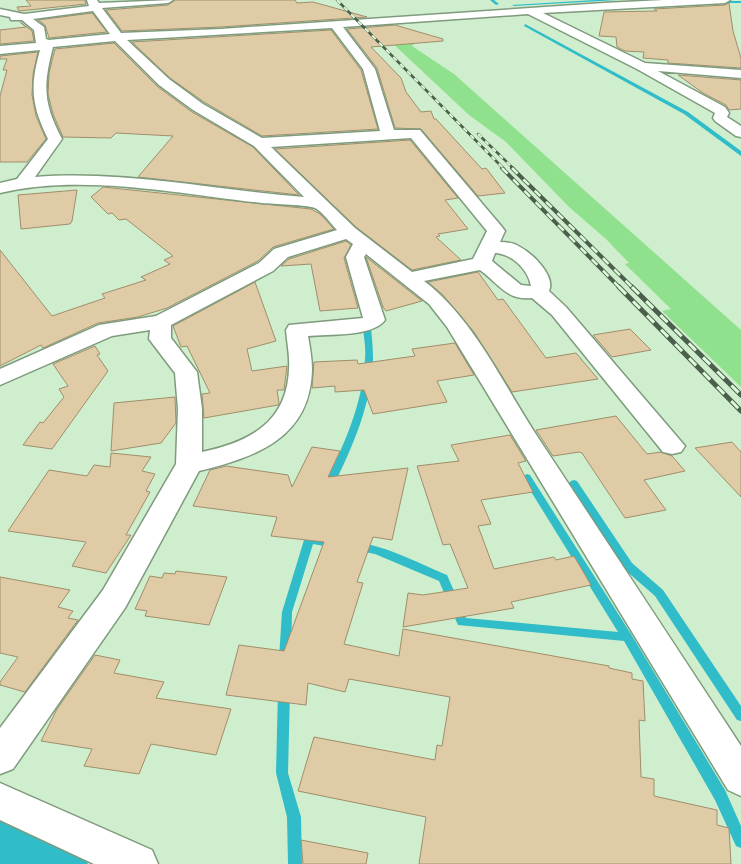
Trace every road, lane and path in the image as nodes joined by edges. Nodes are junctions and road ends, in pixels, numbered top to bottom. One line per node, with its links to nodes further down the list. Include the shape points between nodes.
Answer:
1 (168, 0): 3 (street)
2 (725, 0): 7 (street)
3 (124, 2): 5 (street)
4 (504, 3): 8 (street)
5 (94, 5): 9 (street); 12 (street)
6 (0, 12): 9 (street)
7 (532, 12): 8 (street); 15 (street)
8 (516, 13): 11 (street)
9 (24, 17): 10 (street); 13 (street, via 40,29 40,41)
10 (0, 19)
11 (336, 25): 12 (street); 18 (street, via 369,69)
12 (118, 37): 13 (street); 19 (street, via 164,82 198,107)
13 (48, 45): 14 (street); 20 (street, via 42,66 40,101 42,113 55,139)
14 (0, 50)
15 (641, 66): 16 (street); 17 (street, via 720,110 720,118)
16 (741, 74)
17 (741, 133)
18 (388, 135): 19 (street); 24 (street, via 415,133 496,230)
19 (259, 143): 22 (street)
20 (23, 182): 21 (street); 22 (street, via 122,182 266,200)
21 (0, 188)
22 (319, 202): 23 (street)
23 (356, 237): 25 (street); 27 (street, via 281,254 266,268); 30 (street, via 355,257 374,320 365,325 297,330 300,376 293,405 281,427 256,445)
24 (485, 255): 25 (street, via 474,266); 26 (street, via 488,266 512,289); 26 (street, via 508,248 521,255 541,280 541,289)
25 (409, 278): 32 (street, via 436,300 456,324)
26 (536, 291): 29 (street, via 559,311)
27 (161, 322): 28 (street, via 107,330); 30 (street, via 160,339 186,372 190,409)
28 (0, 378)
29 (672, 446)
30 (189, 464): 31 (street, via 114,599)
31 (0, 758)
32 (741, 778)
33 (0, 801): 34 (street)
34 (134, 863)

